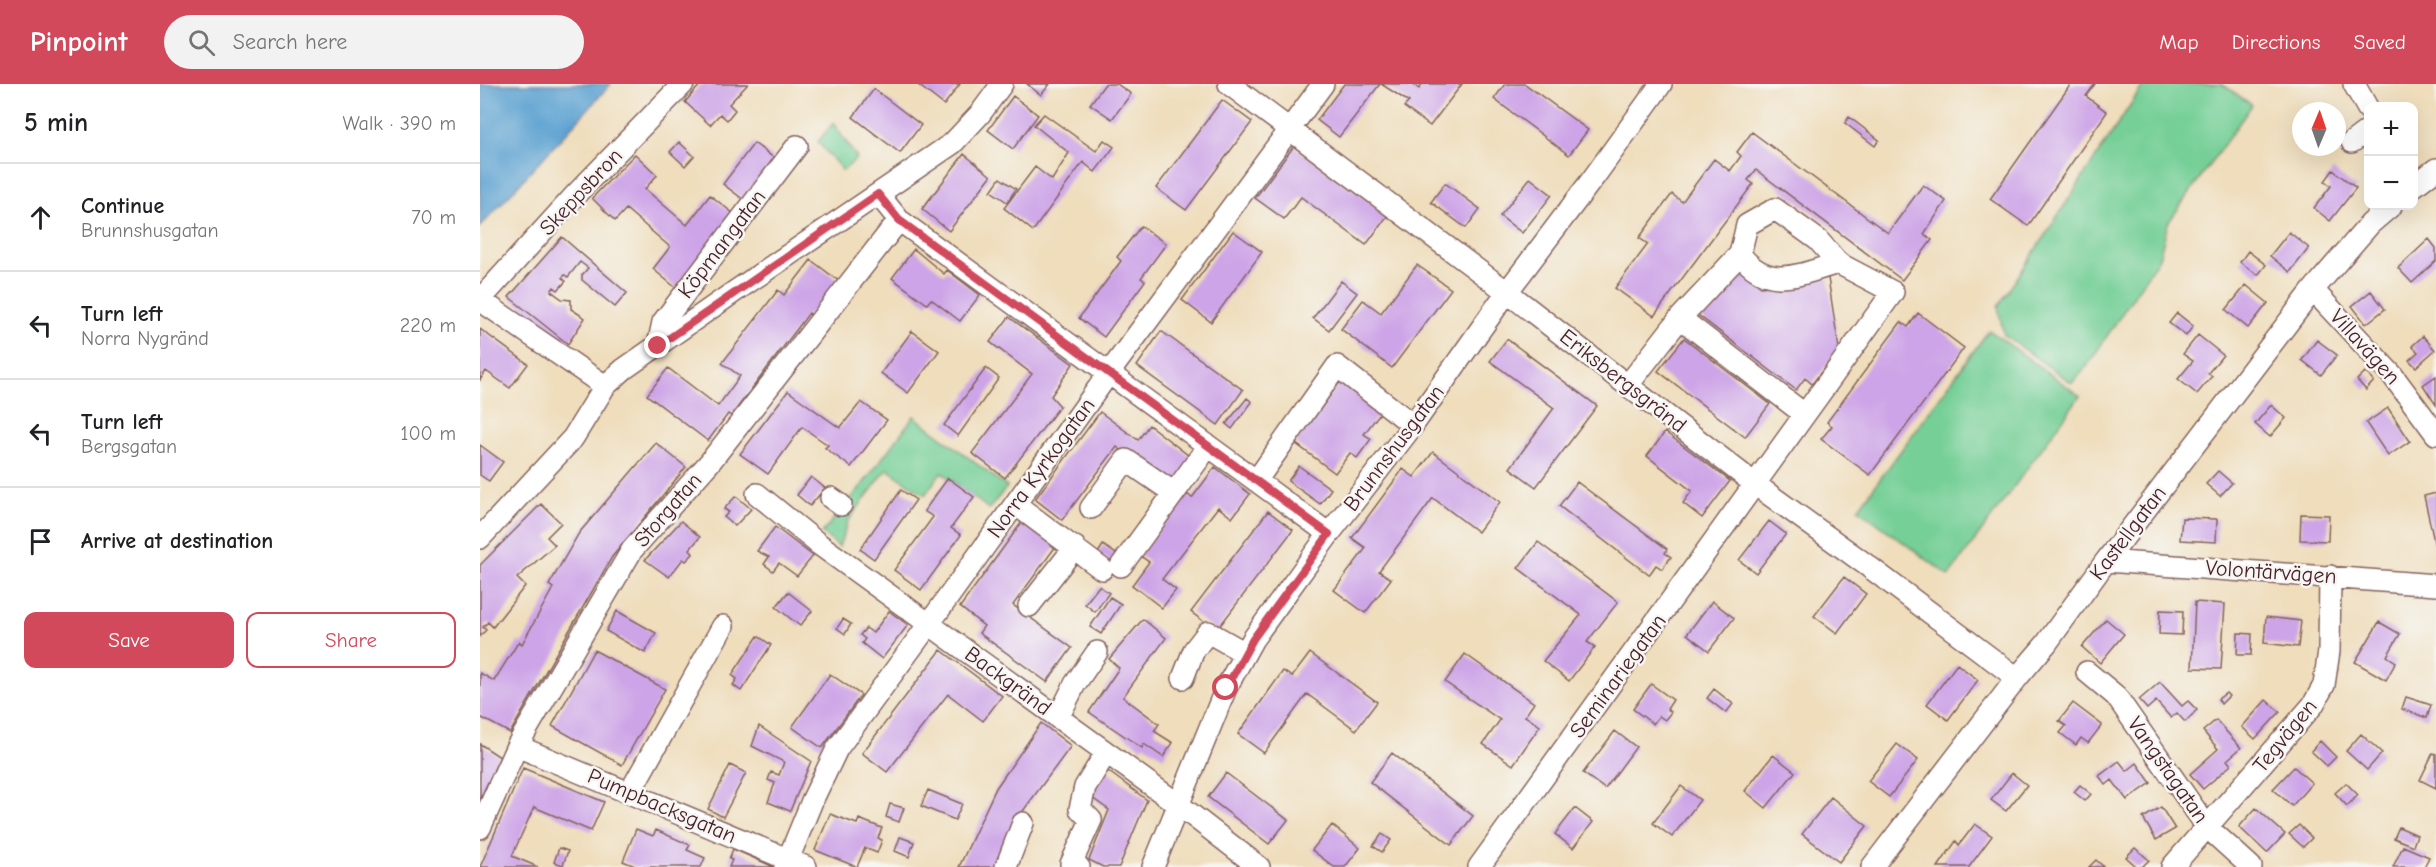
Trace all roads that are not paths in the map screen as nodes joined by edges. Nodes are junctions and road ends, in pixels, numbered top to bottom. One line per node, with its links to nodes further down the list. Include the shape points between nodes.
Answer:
1 (683, 84): 19 (street, Skeppsbron)
2 (1002, 84): 12 (street, via 953,143)
3 (1229, 84): 8 (street, Eriksbergsgränd)
4 (1323, 84): 8 (street, Norra Kyrkogatan)
5 (1661, 84): 18 (street, Brunnshusgatan)
6 (2354, 84): 7 (street)
7 (2364, 102)
8 (1291, 130): 18 (street, Eriksbergsgränd); 22 (street, Norra Kyrkogatan)
9 (797, 146): 21 (street, Köpmangatan, via 663,322)
10 (2436, 169): 11 (street)
11 (2418, 181)
12 (878, 194): 14 (street); 21 (street)
13 (2386, 210): 17 (street, Kastellgatan)
14 (899, 220): 22 (street); 50 (street, Storgatan, via 710,462 632,550)
15 (1740, 254): 16 (street, via 1749,266 1766,276 1787,278); 16 (street, via 1747,225 1776,210 1818,240); 20 (street)
16 (1838, 263): 25 (street, Seminariegatan, via 1893,292)
17 (2313, 290): 27 (street, Villavägen, via 2393,376); 38 (street, Kastellgatan)
18 (1507, 291): 23 (street, Eriksbergsgränd); 26 (street, Brunnshusgatan)
19 (480, 300): 24 (street)
20 (1680, 318): 23 (street); 25 (street)
21 (658, 346): 24 (street)
22 (1109, 373): 28 (street); 33 (street, Norra Kyrkogatan)
23 (1628, 385): 30 (street, Eriksbergsgränd)
24 (604, 386): 36 (street, via 573,438)
25 (1804, 414): 30 (street, Seminariegatan)
26 (1413, 425): 29 (street, via 1337,366); 35 (street, Brunnshusgatan)
27 (2436, 434)
28 (1206, 445): 29 (street); 31 (street)
29 (1256, 481): 35 (street)
30 (1756, 485): 48 (street, Eriksbergsgränd); 63 (street, Seminariegatan)
31 (1174, 493): 34 (street, via 1126,460); 37 (street, via 1112,568)
32 (757, 494): 42 (street, Backgränd)
33 (1015, 504): 37 (street); 42 (street, Norra Kyrkogatan)
34 (1091, 508)
35 (1329, 534): 45 (street, Brunnshusgatan)
36 (480, 538)
37 (1075, 547): 41 (street)
38 (2106, 561): 39 (street, Volontärvägen); 48 (street, Kastellgatan)
39 (2331, 576): 40 (street, Volontärvägen); 55 (street, Tegvägen, via 2324,685 2313,705)
40 (2436, 585)
41 (1029, 606)
42 (929, 624): 49 (street, Backgränd); 58 (street, Norra Kyrkogatan, via 837,749 812,801)
43 (723, 626): 52 (street)
44 (1097, 652): 49 (street)
45 (1245, 653): 47 (street, via 1208,632 1194,650); 53 (street, Brunnshusgatan, via 1226,688)
46 (2087, 672): 55 (street, Vangstagatan, via 2116,696)
47 (1183, 678)
48 (2017, 678): 64 (street, Kastellgatan)
49 (1058, 718): 51 (street, Backgränd)
50 (518, 746): 52 (street, Pumpbacksgatan); 56 (street, Storgatan)
51 (1106, 753): 53 (street, Backgränd); 60 (street, via 1085,787 1080,809 1091,820 1071,864)
52 (630, 792): 58 (street, Pumpbacksgatan)
53 (1179, 805): 57 (street, Backgränd); 61 (street, Brunnshusgatan)
54 (1023, 823): 59 (street)
55 (2207, 827): 65 (street, Tegvägen); 66 (street, Vangstagatan)
56 (480, 828)
57 (1233, 859): 62 (street, Backgränd)
58 (793, 864)
59 (1006, 867)
60 (1079, 867)
61 (1153, 867)
62 (1259, 867)
63 (1479, 867)
64 (1872, 867)
65 (2172, 867)
66 (2251, 867)

